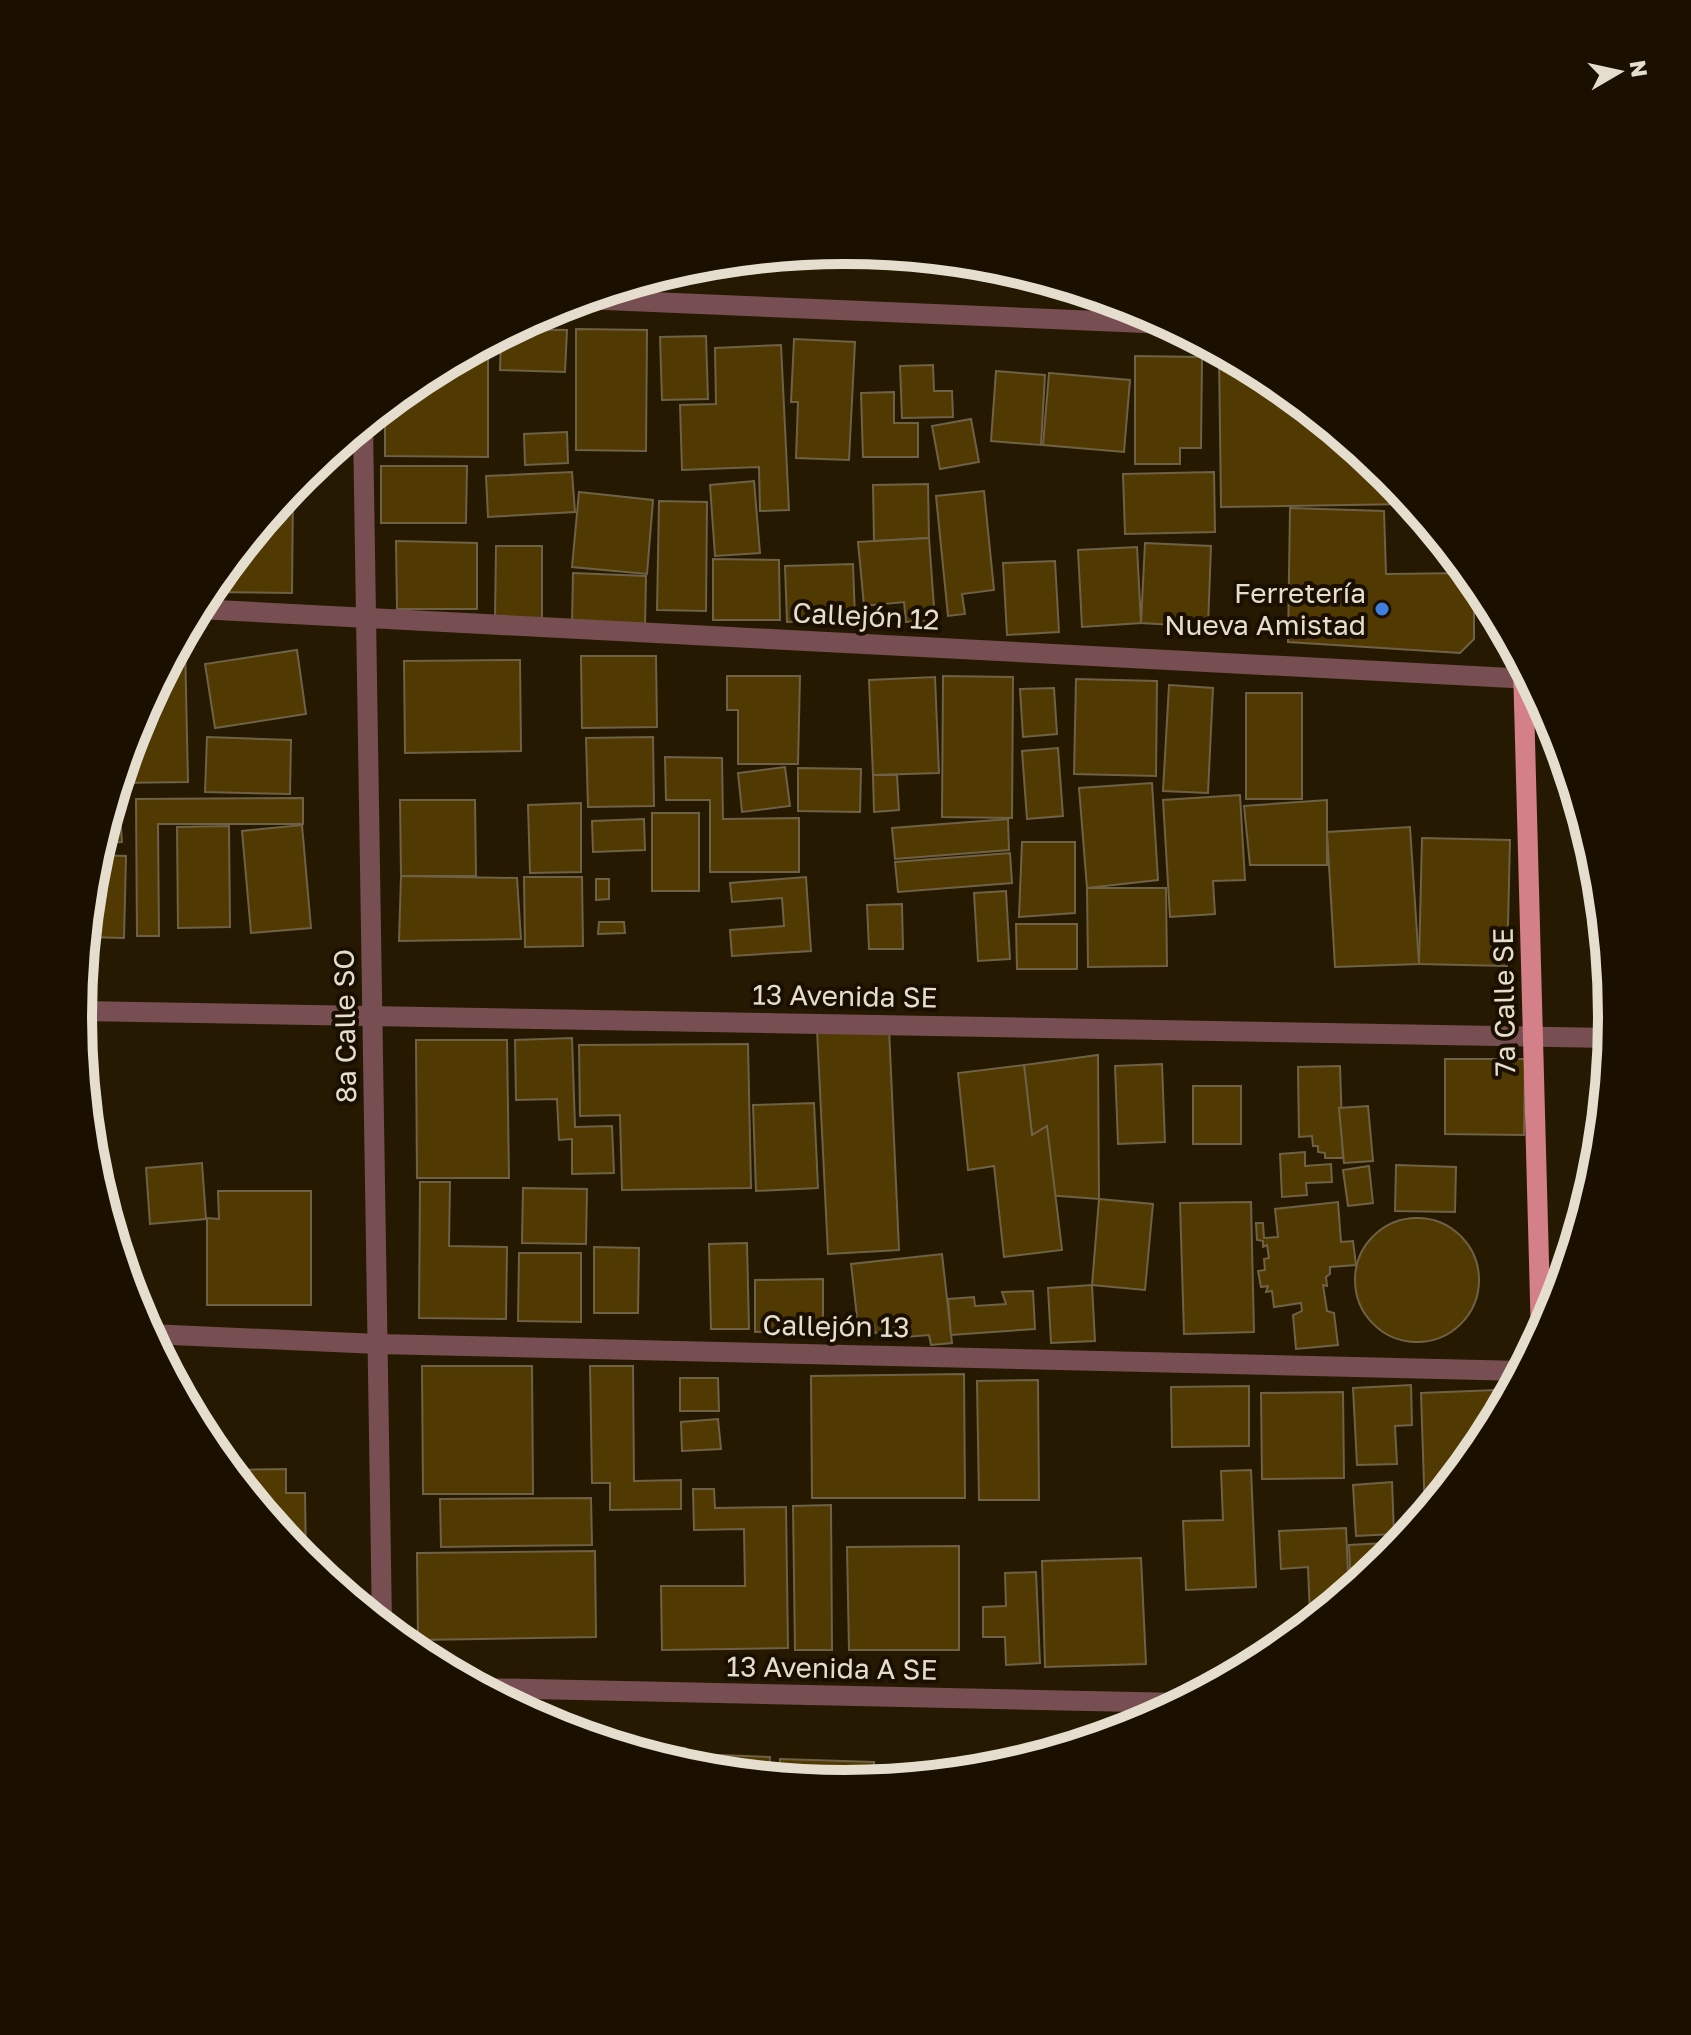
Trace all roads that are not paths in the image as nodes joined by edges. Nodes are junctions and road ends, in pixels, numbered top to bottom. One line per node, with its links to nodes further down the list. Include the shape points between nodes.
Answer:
1 (615, 300): 2 (street)
2 (1138, 323)
3 (363, 439): 5 (street, 8a Calle SO)
4 (212, 610): 5 (street, Callejón 12)
5 (366, 617): 6 (street, Callejón 12); 9 (street, 8a Calle SO)
6 (1515, 673)
7 (1526, 696): 10 (main road, 7a Calle SE)
8 (92, 1011): 9 (street, 13 Avenida SE)
9 (372, 1016): 10 (street, 13 Avenida SE); 14 (street, 8a Calle SO)
10 (1533, 1036): 11 (street, 13 Avenida SE); 12 (main road, 7a Calle SE)
11 (1598, 1038)
12 (1540, 1310)
13 (162, 1335): 14 (street, Callejón 13)
14 (378, 1344): 15 (street, Callejón 13); 16 (street, 8a Calle SO)
15 (1510, 1371)
16 (382, 1611)
17 (504, 1689): 18 (street, 13 Avenida A SE)
18 (1159, 1702)

